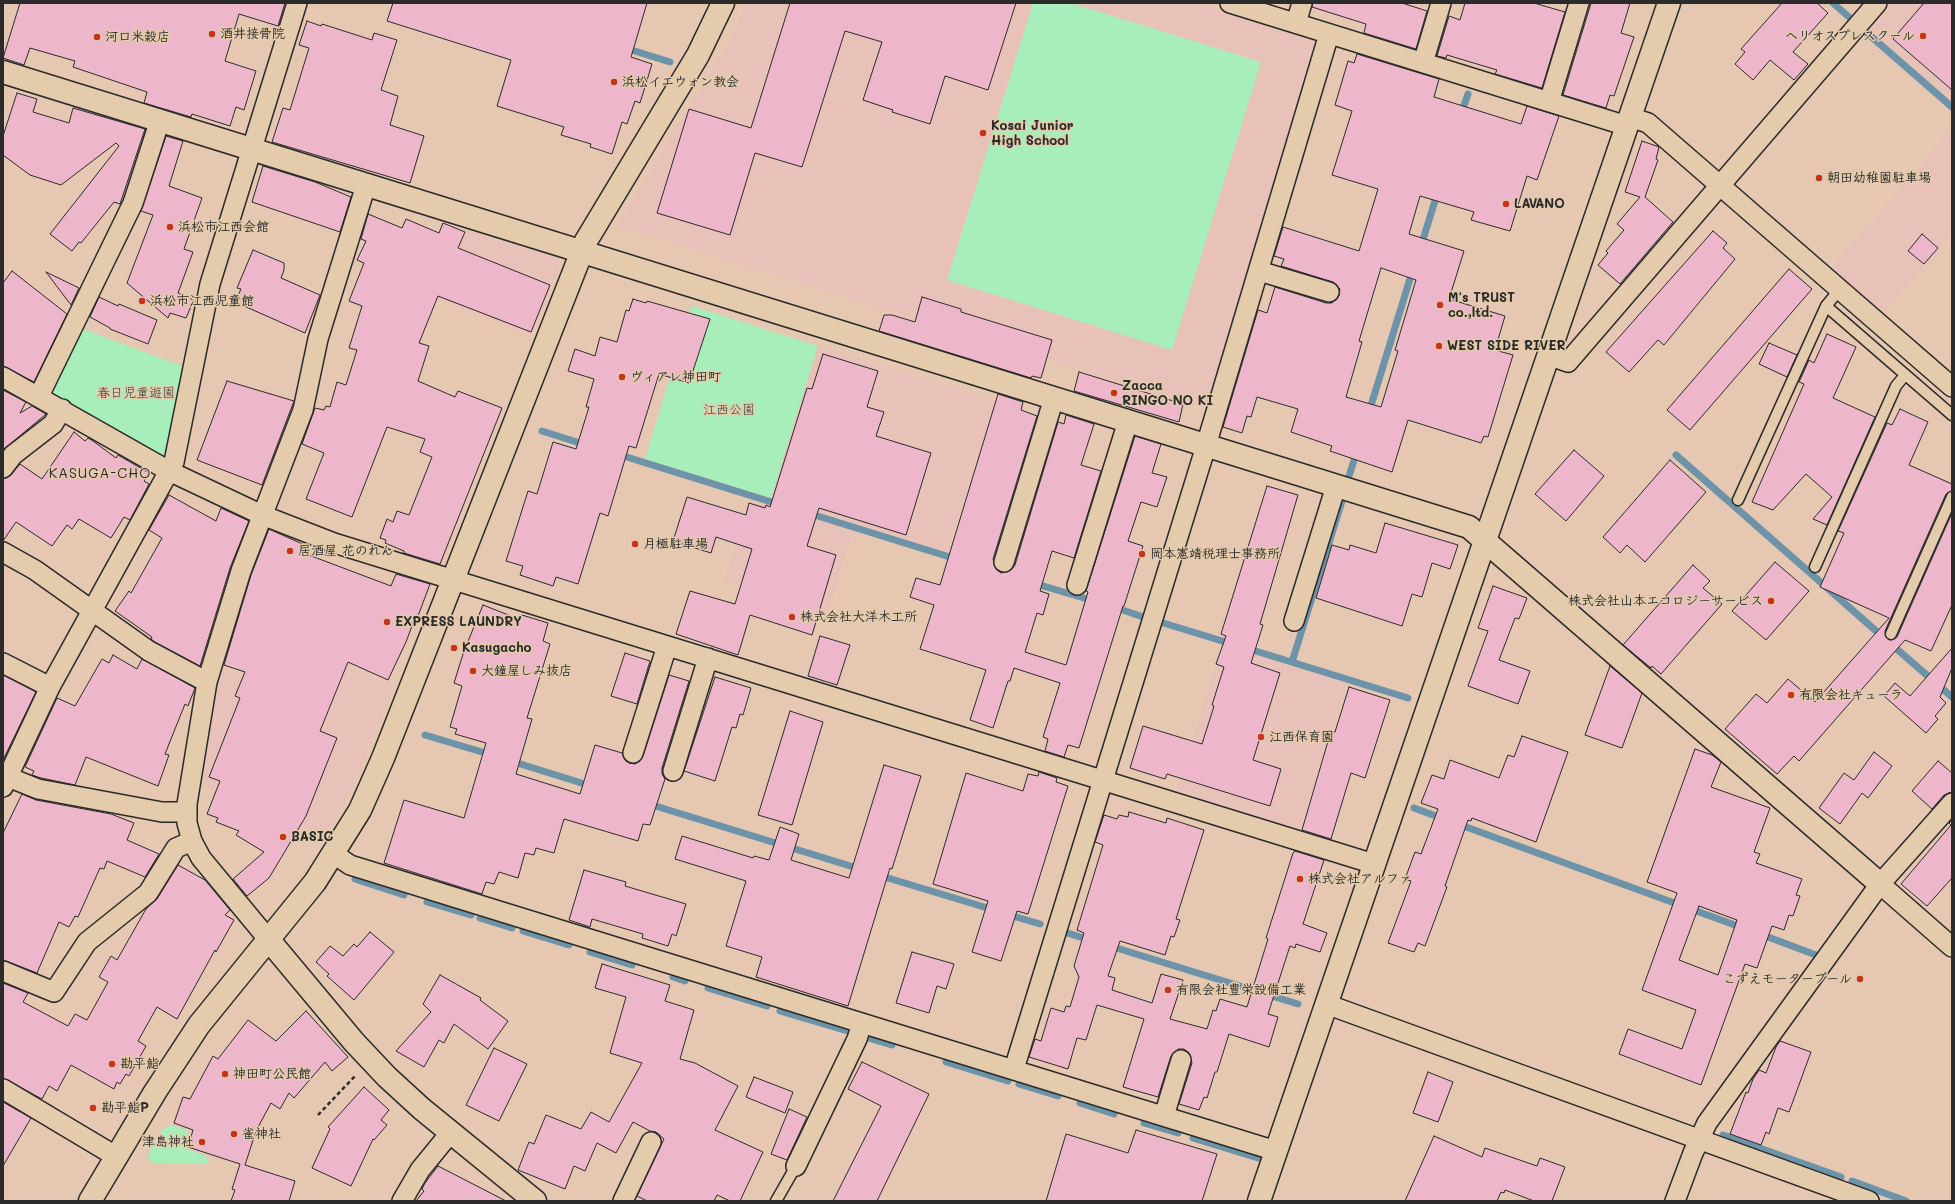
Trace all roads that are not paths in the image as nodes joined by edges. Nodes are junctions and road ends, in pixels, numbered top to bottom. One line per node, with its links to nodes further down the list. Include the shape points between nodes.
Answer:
1 (297, 3): 15 (street)
2 (723, 3): 18 (street, via 698,55)
3 (1230, 3): 8 (street)
4 (1441, 3): 10 (street)
5 (1579, 3): 12 (street)
6 (1669, 3): 14 (street)
7 (1877, 3): 17 (street)
8 (1299, 13): 9 (street)
9 (1329, 34): 10 (street); 19 (street)
10 (1423, 63): 12 (street)
11 (3, 72): 13 (street)
12 (1548, 102): 14 (street)
13 (160, 120): 15 (street); 27 (street, via 133,203)
14 (1628, 121): 17 (street, via 1648,123); 23 (street)
15 (252, 149): 16 (street); 34 (street, via 210,284 174,462)
16 (366, 185): 18 (street); 38 (street, via 318,339 303,410)
17 (1720, 185): 20 (street); 23 (street, via 1568,362)
18 (582, 251): 28 (street); 43 (street)
19 (1258, 271): 21 (street); 32 (street)
20 (1840, 289): 22 (lane); 26 (street)
21 (1329, 292)
22 (1826, 306): 24 (lane); 37 (lane)
23 (1548, 355): 39 (street)
24 (1905, 375): 30 (lane); 42 (lane, via 1896,386)
25 (3, 377): 27 (street)
26 (1952, 387)
27 (39, 396): 29 (street)
28 (1054, 398): 31 (street); 41 (street)
29 (62, 409): 33 (street, via 53,424 17,452); 34 (street)
30 (1952, 416)
31 (1128, 421): 32 (street); 44 (street)
32 (1207, 445): 35 (street); 55 (street)
33 (3, 468)
34 (169, 471): 38 (street); 45 (street)
35 (1336, 486): 39 (street, via 1469,527); 46 (street)
36 (1952, 497): 47 (lane)
37 (1738, 500)
38 (262, 515): 43 (street, via 334,543); 51 (street, via 241,571)
39 (1485, 541): 61 (street); 62 (street)
40 (3, 552): 45 (street, via 35,570)
41 (1004, 562)
42 (1815, 567)
43 (453, 580): 48 (street); 60 (street, via 372,784)
44 (1077, 585)
45 (92, 610): 51 (street, via 149,651); 52 (street)
46 (1294, 621)
47 (1891, 634)
48 (666, 646): 49 (street); 53 (street)
49 (708, 658): 54 (street); 55 (street)
50 (3, 663): 52 (street)
51 (207, 682): 58 (street)
52 (50, 687): 56 (street)
53 (633, 753)
54 (674, 771)
55 (1103, 780): 61 (street); 69 (street)
56 (5, 782): 58 (street, via 162,812)
57 (1952, 803): 62 (street)
58 (187, 812): 59 (street)
59 (192, 841): 63 (street, via 201,858); 65 (street, via 176,848 148,893 87,942 54,992)
60 (334, 854): 63 (street, via 315,882); 67 (street, via 350,865)
61 (1374, 864): 66 (street)
62 (1880, 884): 64 (street); 73 (street, via 1707,1124)
63 (268, 939): 72 (street, via 370,1060 404,1093); 76 (street, via 199,1025)
64 (1952, 947)
65 (3, 972)
66 (1326, 1004): 73 (street); 75 (street)
67 (862, 1023): 69 (street); 77 (street, via 857,1039)
68 (1181, 1060): 71 (street)
69 (1014, 1069): 71 (street)
70 (3, 1089): 76 (street)
71 (1164, 1116): 75 (street)
72 (451, 1132): 79 (street, via 420,1170); 80 (street)
73 (1699, 1140): 84 (street); 85 (street)
74 (651, 1142): 81 (street)
75 (1276, 1151): 83 (street)
76 (117, 1156): 78 (street)
77 (796, 1166): 82 (lane)
78 (90, 1201)
79 (402, 1201)
80 (535, 1201)
81 (623, 1201)
82 (776, 1201)
83 (1259, 1201)
84 (1675, 1201)
85 (1869, 1201)

